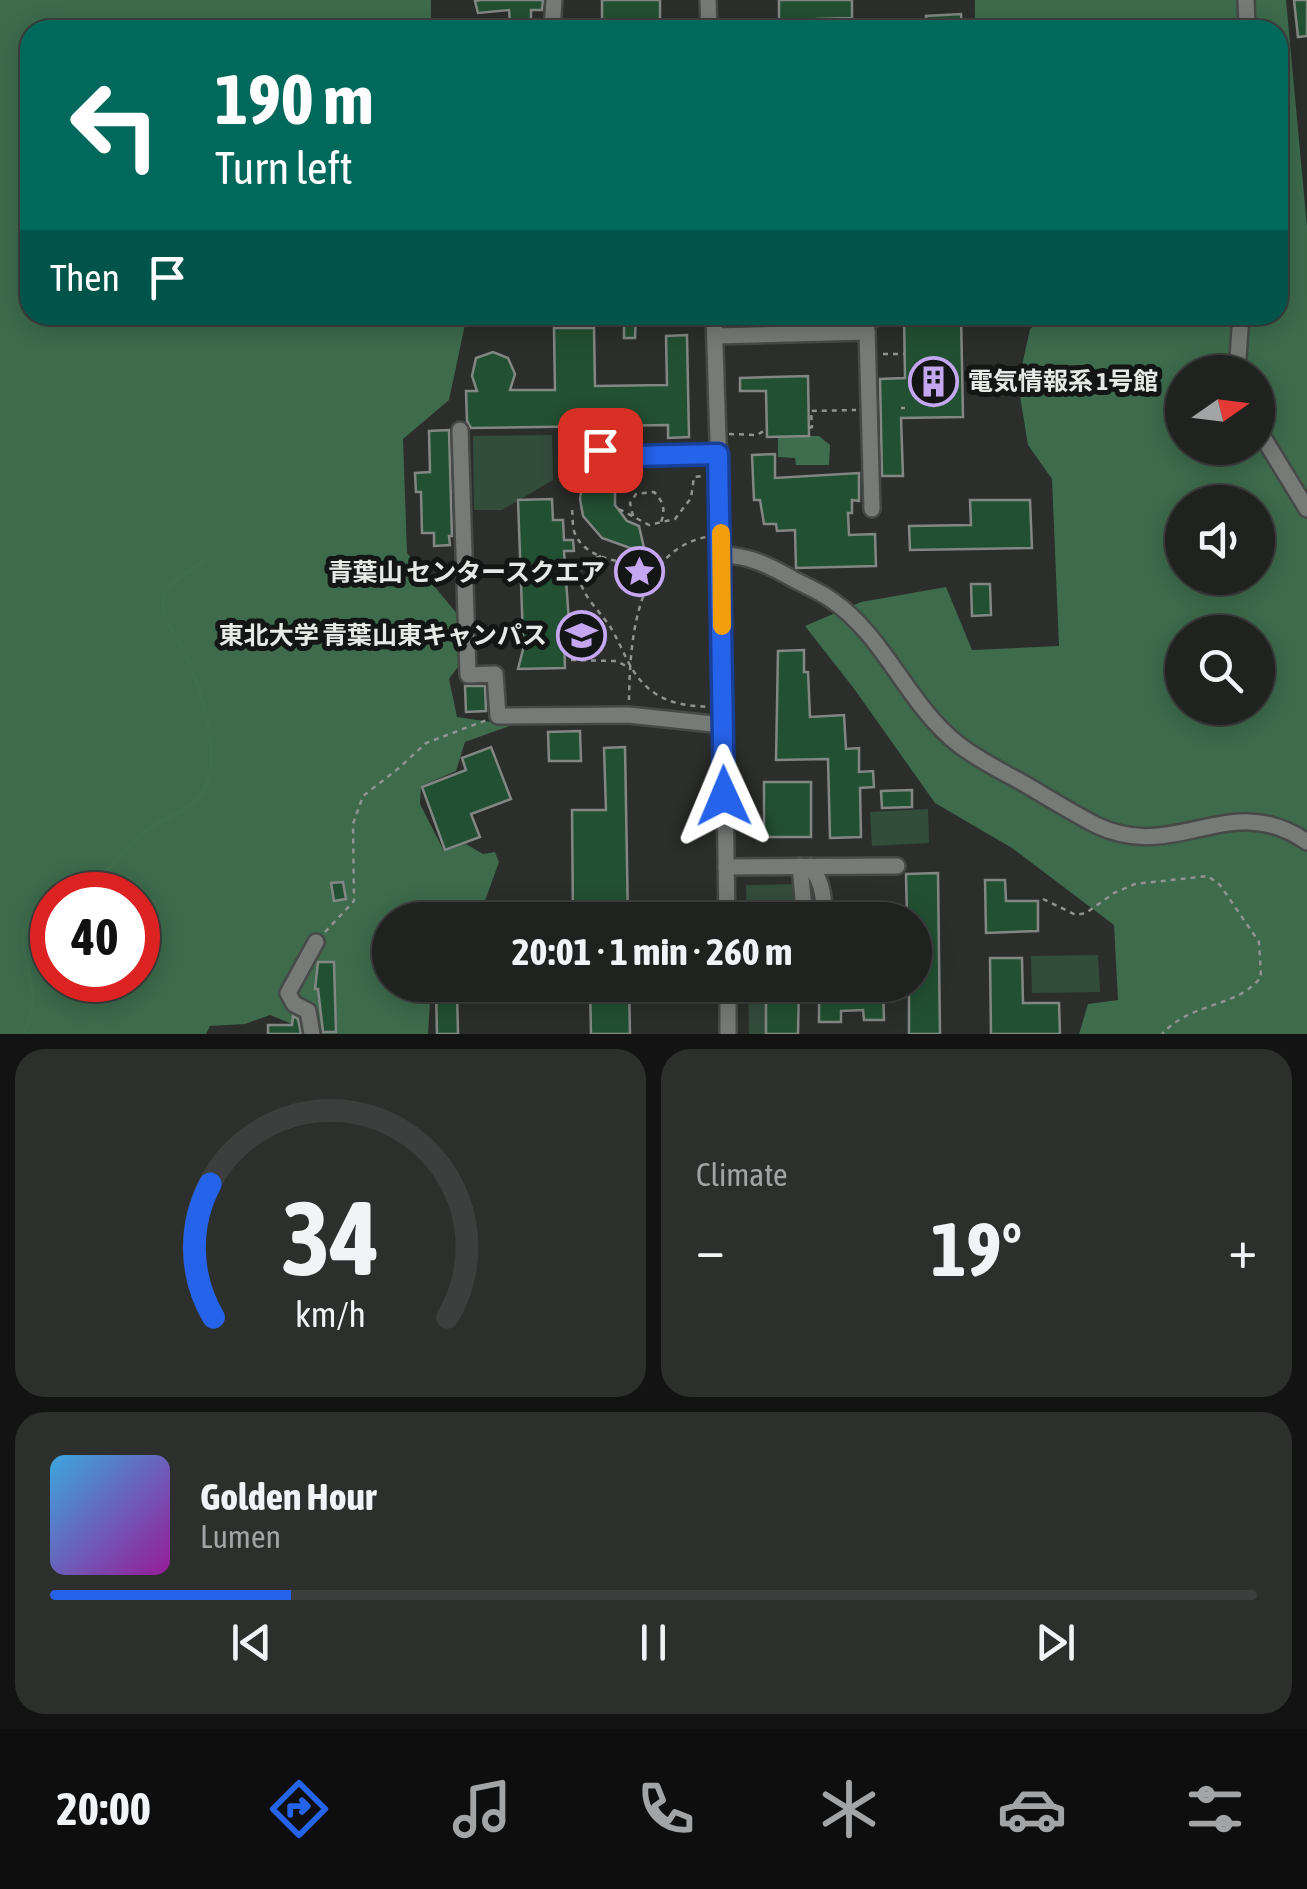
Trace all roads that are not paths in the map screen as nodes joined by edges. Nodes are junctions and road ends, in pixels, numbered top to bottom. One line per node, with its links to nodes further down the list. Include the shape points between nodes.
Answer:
1 (714, 325): 5 (street)
2 (866, 325): 4 (street)
3 (1240, 325): 6 (street)
4 (866, 332): 5 (street); 11 (street)
5 (715, 336): 8 (street)
6 (1238, 355)
7 (460, 430): 14 (street, via 468,675 495,674 498,716 628,715)
8 (718, 454): 10 (street, via 600,450 586,452); 13 (street)
9 (1275, 456): 12 (street)
10 (572, 474)
11 (872, 509)
12 (1307, 510)
13 (722, 555): 14 (street); 15 (street, via 768,564 834,601 960,746 1098,826 1157,838 1251,820 1288,829)
14 (722, 725): 18 (street)
15 (1307, 842)
16 (805, 866): 17 (street); 18 (street); 20 (street); 21 (street, via 819,877)
17 (897, 866)
18 (726, 867): 19 (street)
19 (727, 902)
20 (805, 902)
21 (824, 902)
22 (316, 942): 24 (street, via 288,994 308,1010)
23 (728, 1002): 25 (street)
24 (312, 1034)
25 (728, 1034)

